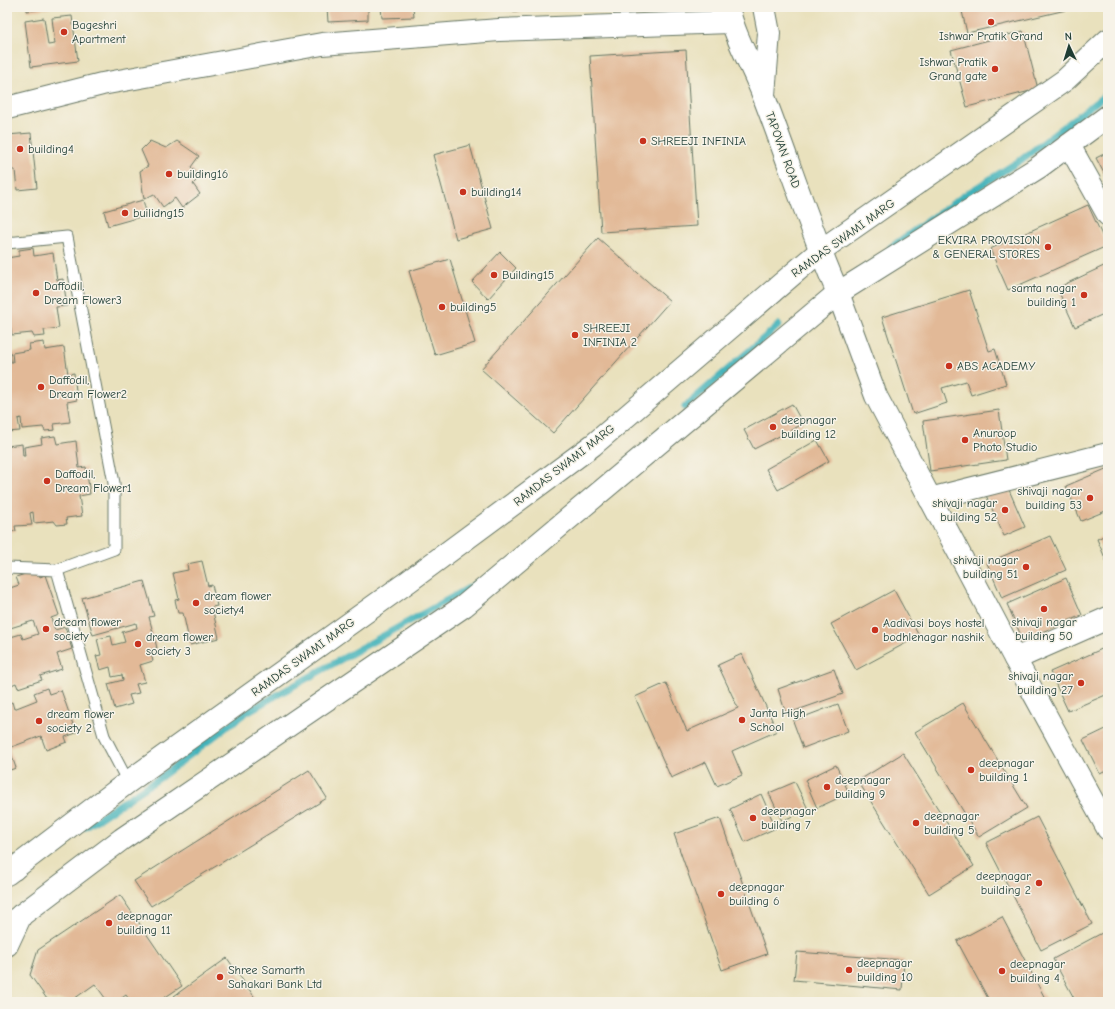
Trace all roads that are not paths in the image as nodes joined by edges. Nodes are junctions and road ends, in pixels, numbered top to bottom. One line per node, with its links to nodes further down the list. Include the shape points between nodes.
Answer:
1 (764, 7): 4 (main road, via 770,33)
2 (730, 14): 4 (main road, TAPOVAN ROAD); 5 (main road, via 322,44 102,84)
3 (1108, 40): 10 (main road, RAMDAS SWAMI MARG, via 1065,80)
4 (764, 96): 10 (main road, TAPOVAN ROAD)
5 (7, 108)
6 (1108, 116): 7 (main road)
7 (1069, 145): 8 (main road); 11 (main road, via 1040,167)
8 (1108, 215)
9 (7, 243): 15 (lane, via 67,237 114,483 114,548)
10 (820, 251): 11 (main road, TAPOVAN ROAD); 18 (main road, RAMDAS SWAMI MARG, via 593,445 409,581)
11 (838, 293): 13 (main road, TAPOVAN ROAD, via 876,396); 21 (main road, via 464,606 122,838)
12 (1108, 454): 13 (main road)
13 (930, 499): 17 (main road, TAPOVAN ROAD)
14 (7, 568): 15 (lane)
15 (57, 570): 18 (lane, via 104,736)
16 (1108, 618): 17 (main road)
17 (1015, 658): 19 (main road, TAPOVAN ROAD)
18 (128, 782): 20 (main road, RAMDAS SWAMI MARG)
19 (1108, 829)
20 (9, 871)
21 (14, 921): 22 (main road)
22 (7, 945)

